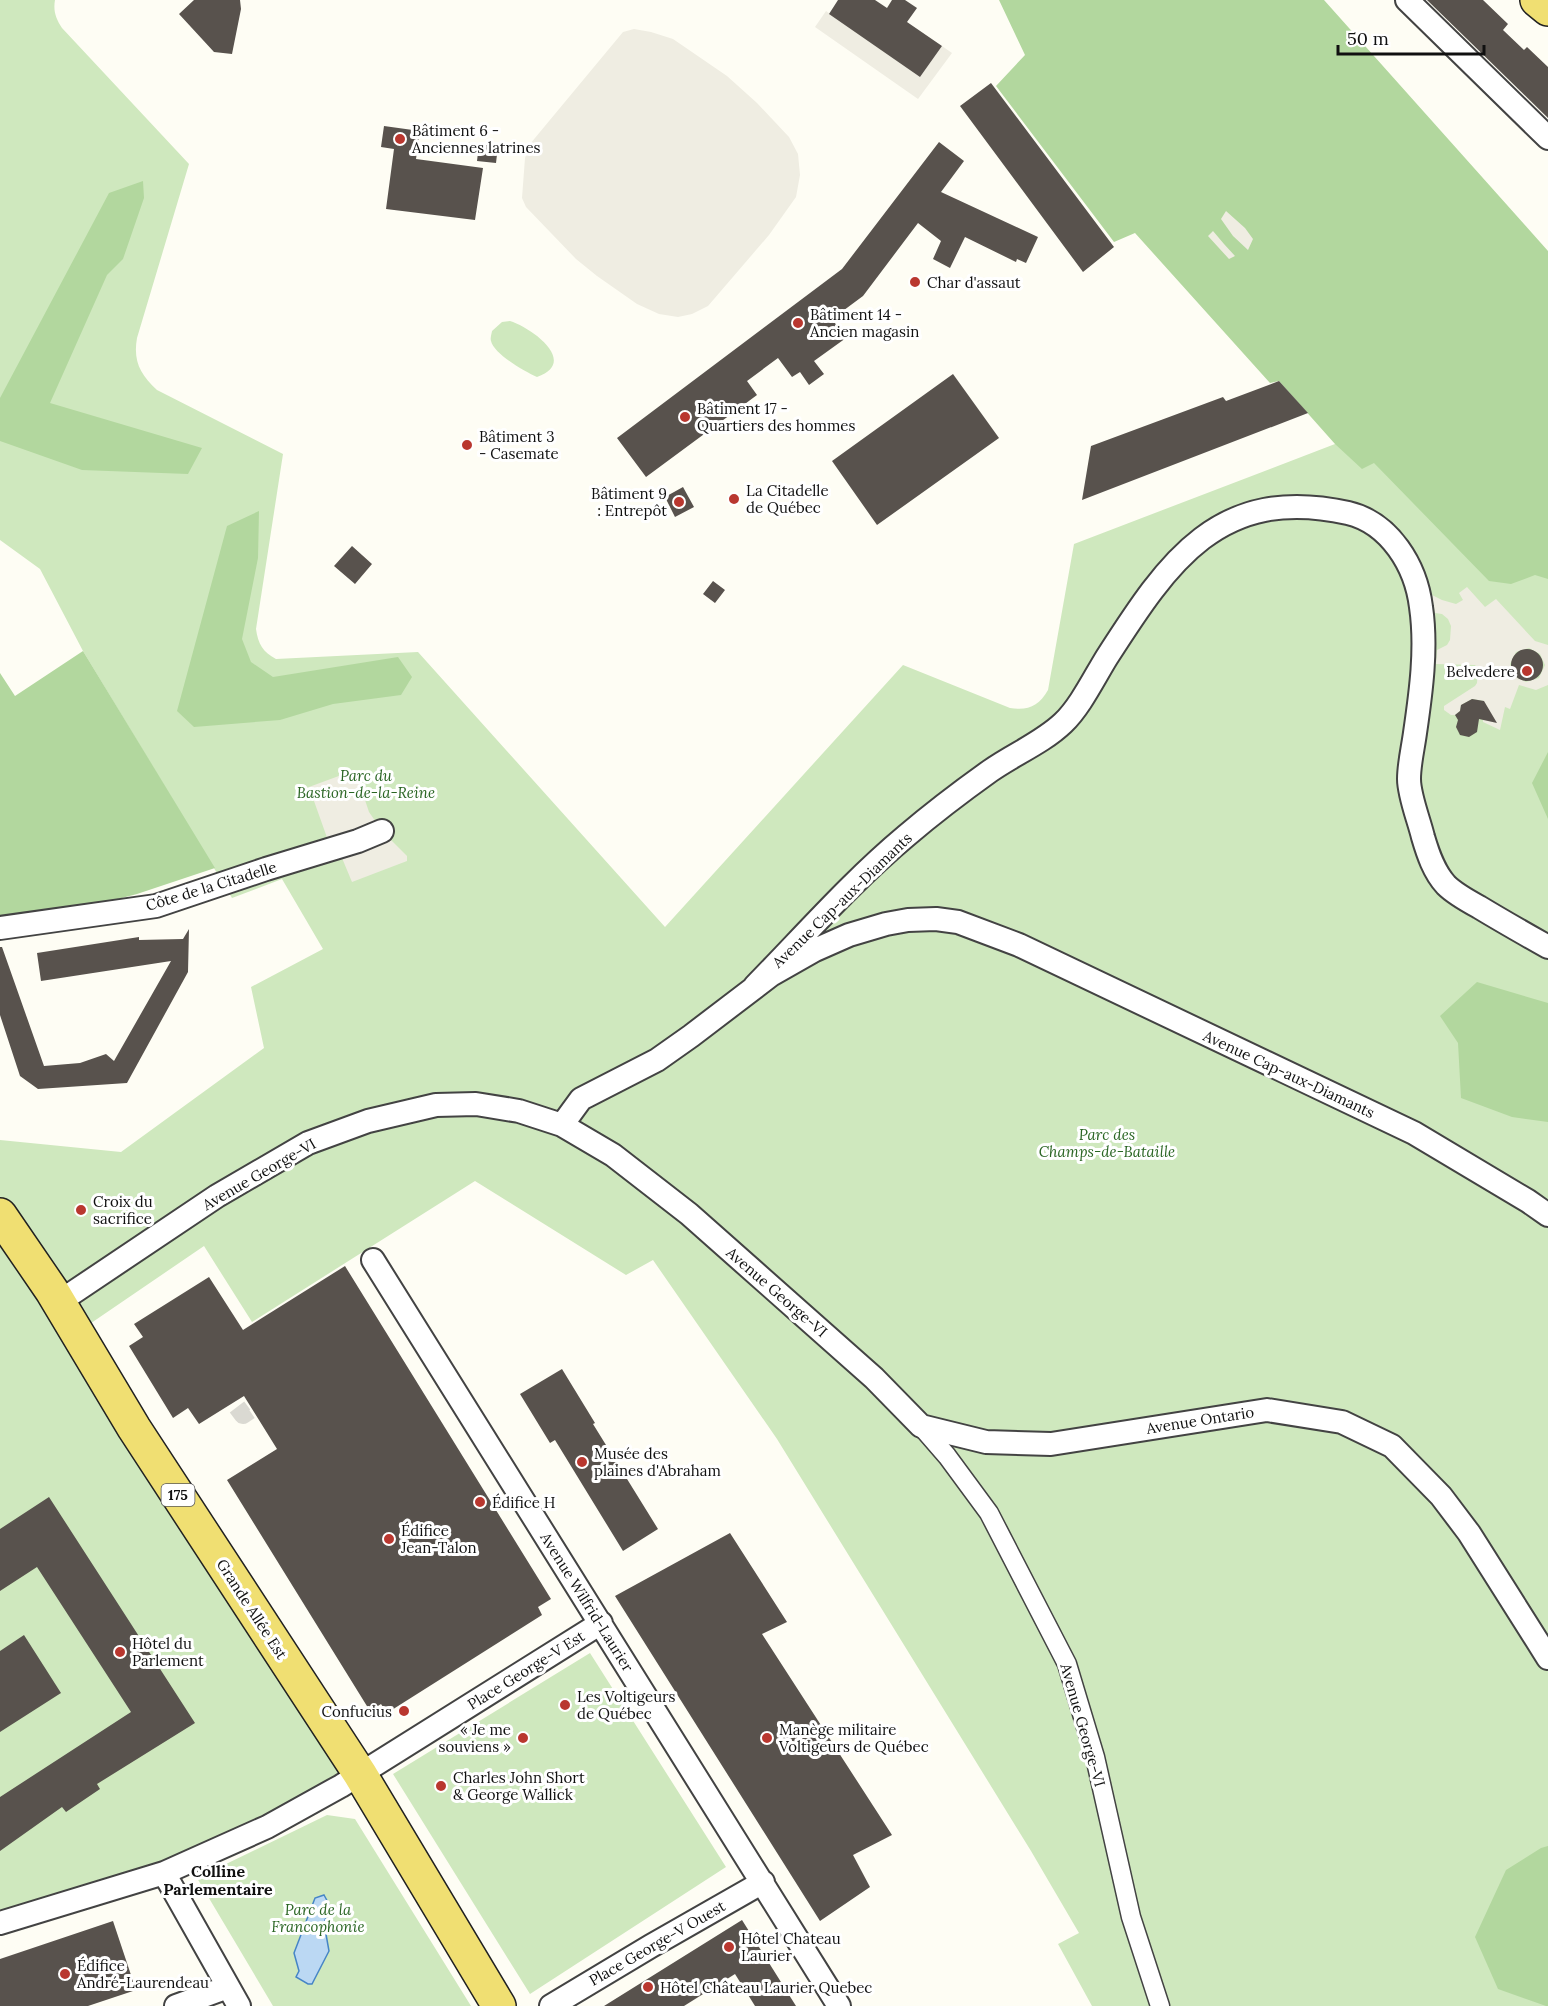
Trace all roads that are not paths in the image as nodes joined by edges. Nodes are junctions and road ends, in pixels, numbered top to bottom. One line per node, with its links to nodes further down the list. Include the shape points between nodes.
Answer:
1 (1407, 0): 4 (street)
2 (1537, 0): 3 (main road)
3 (1548, 9)
4 (1548, 138)
5 (382, 831): 6 (street, Côte de la Citadelle, via 156,906)
6 (0, 928)
7 (1548, 947): 8 (street, Avenue Cap-aux-Diamants, via 1450,888 1434,869 1409,782 1423,658 1421,606 1412,572 1400,549 1377,528 1352,514 1297,507 1255,511 1234,518 1180,556 1144,598 1066,720 990,771 906,836)
8 (755, 986): 9 (street, Avenue Cap-aux-Diamants, via 657,1060 581,1100); 11 (street, Avenue Cap-aux-Diamants, via 849,935 908,920 958,922 1019,945 1414,1133)
9 (562, 1125): 13 (street, Avenue George-VI, via 519,1111 476,1104 436,1105 368,1121 308,1143 217,1196); 14 (street, Avenue George-VI, via 613,1155 689,1214 874,1378)
10 (0, 1215): 13 (main road, Grande Allée Est / 175)
11 (1548, 1215)
12 (373, 1260): 15 (street, Avenue Wilfrid-Laurier)
13 (58, 1302): 17 (main road, Grande Allée Est / 175, via 134,1428)
14 (921, 1426): 16 (street, Avenue Ontario, via 986,1442 1051,1444 1267,1410 1342,1422 1392,1446 1441,1496 1476,1542); 26 (street, Avenue George-VI, via 989,1513 1067,1664 1095,1757 1131,1917)
15 (601, 1623): 17 (street, Place George-V Est); 19 (street, Avenue Wilfrid-Laurier)
16 (1548, 1658)
17 (360, 1774): 18 (street, Place George-V Est, via 267,1827); 23 (main road, Grande Allée Est / 175)
18 (164, 1873): 20 (street, Place George-V Est); 21 (street)
19 (763, 1882): 24 (street, Place George-V Ouest); 25 (street, Avenue Wilfrid-Laurier)
20 (0, 1923)
21 (233, 1996): 22 (street)
22 (176, 2006)
23 (499, 2006)
24 (551, 2006)
25 (839, 2006)
26 (1160, 2006)

